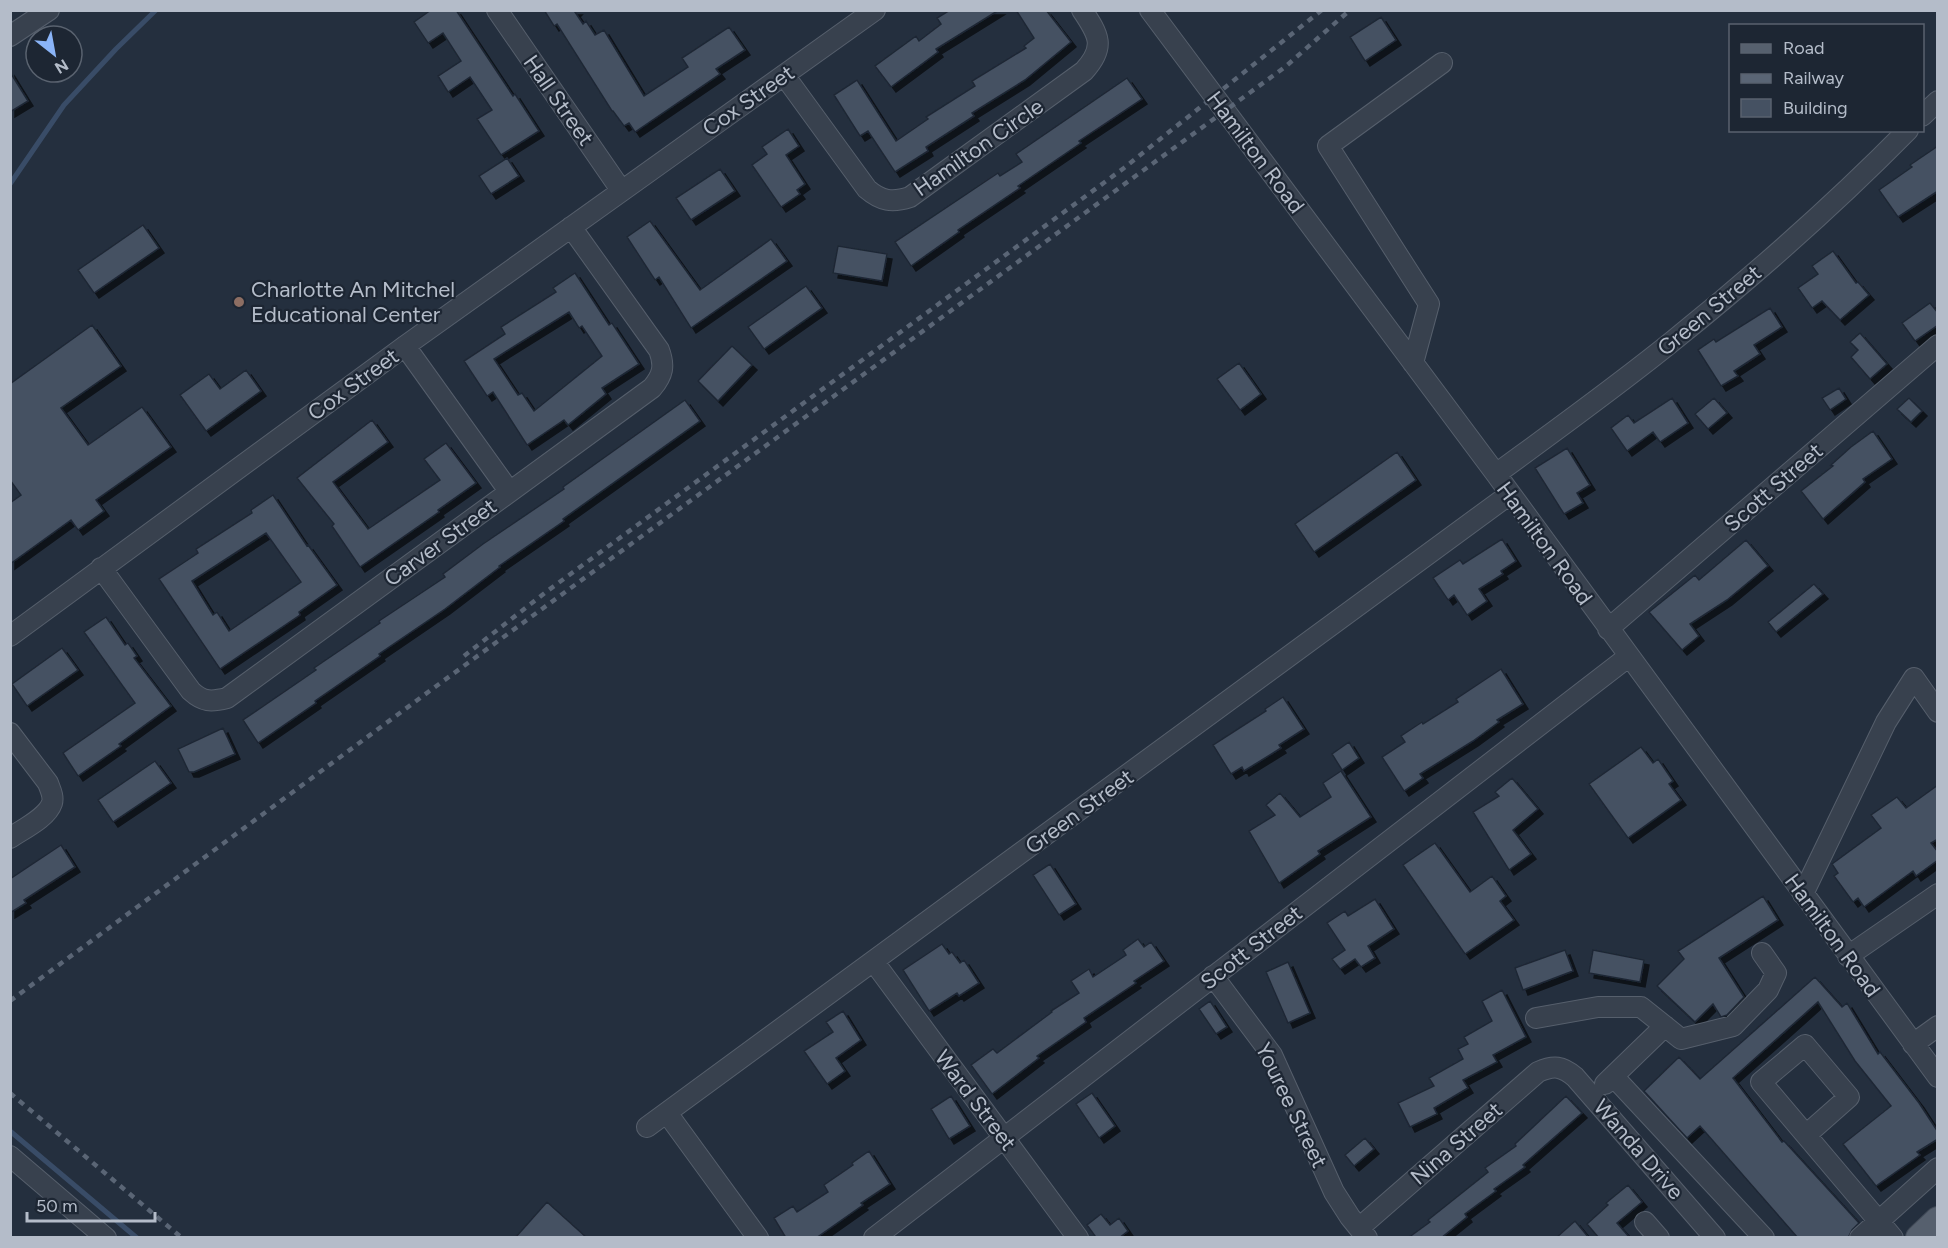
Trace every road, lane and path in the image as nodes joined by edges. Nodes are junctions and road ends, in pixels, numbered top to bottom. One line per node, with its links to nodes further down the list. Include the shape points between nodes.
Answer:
1 (49, 10): 6 (street)
2 (497, 10): 12 (street, Hall Street)
3 (875, 10): 8 (street, Cox Street)
4 (1082, 10): 8 (street, Hamilton Circle, via 1099,38 1093,62 910,197 896,201 884,200 867,189)
5 (1150, 10): 16 (street, Hamilton Road)
6 (10, 36)
7 (1442, 63): 16 (street, via 1328,146 1429,304)
8 (784, 75): 12 (street, Cox Street)
9 (1938, 101): 10 (street)
10 (1924, 115)
11 (1906, 132): 17 (street, Green Street, via 1728,296)
12 (621, 190): 13 (street, Cox Street)
13 (571, 227): 15 (street, Cox Street); 18 (street, Carver Street, via 659,350 663,372 652,388)
14 (1938, 345): 21 (street, Scott Street)
15 (405, 346): 18 (street); 20 (street, Cox Street)
16 (1413, 363): 17 (street, Hamilton Road)
17 (1496, 474): 19 (street, Hamilton Road)
18 (510, 491): 20 (street, Carver Street, via 227,698 213,702 201,700 191,691)
19 (1510, 494): 21 (street, Hamilton Road); 31 (street, Green Street)
20 (101, 568): 22 (street, Cox Street)
21 (1608, 629): 23 (street, Hamilton Road)
22 (10, 636)
23 (1628, 657): 27 (street, Hamilton Road); 32 (street, Scott Street)
24 (1938, 712): 27 (street, via 1914,678 1886,722)
25 (10, 733): 26 (street, via 52,793 47,810)
26 (10, 838)
27 (1803, 894): 30 (street, Hamilton Road)
28 (1938, 894): 30 (street)
29 (1762, 953): 34 (street, via 1776,973 1768,990 1733,1026 1681,1039)
30 (1848, 956): 36 (street, Hamilton Road)
31 (874, 962): 41 (street, Green Street); 44 (street, Ward Street)
32 (1213, 976): 44 (street, Scott Street); 50 (street, Youree Street, via 1272,1055 1334,1192)
33 (1536, 1018): 34 (street, via 1598,1007 1641,1007)
34 (1665, 1026): 39 (street)
35 (1938, 1026): 36 (street)
36 (1913, 1044): 38 (street, Hamilton Road)
37 (1558, 1066): 40 (street, Wanda Drive); 50 (street, Nina Street, via 1538,1072)
38 (1937, 1075)
39 (1613, 1076): 40 (street); 57 (street)
40 (1592, 1096): 56 (street, Wanda Drive)
41 (667, 1113): 42 (street, Green Street); 52 (street)
42 (647, 1127)
43 (1806, 1135): 43 (street, via 1761,1082 1806,1045 1850,1097); 48 (street)
44 (1004, 1137): 53 (street, Scott Street); 54 (street, Ward Street)
45 (10, 1156): 51 (street)
46 (1938, 1168): 48 (street)
47 (1938, 1220): 60 (main road)
48 (1879, 1221): 58 (street); 59 (street)
49 (1645, 1222): 55 (street)
50 (1363, 1233)
51 (106, 1238)
52 (758, 1238)
53 (874, 1238)
54 (1078, 1238)
55 (1659, 1238)
56 (1715, 1238)
57 (1764, 1238)
58 (1860, 1238)
59 (1893, 1238)
60 (1919, 1238)

